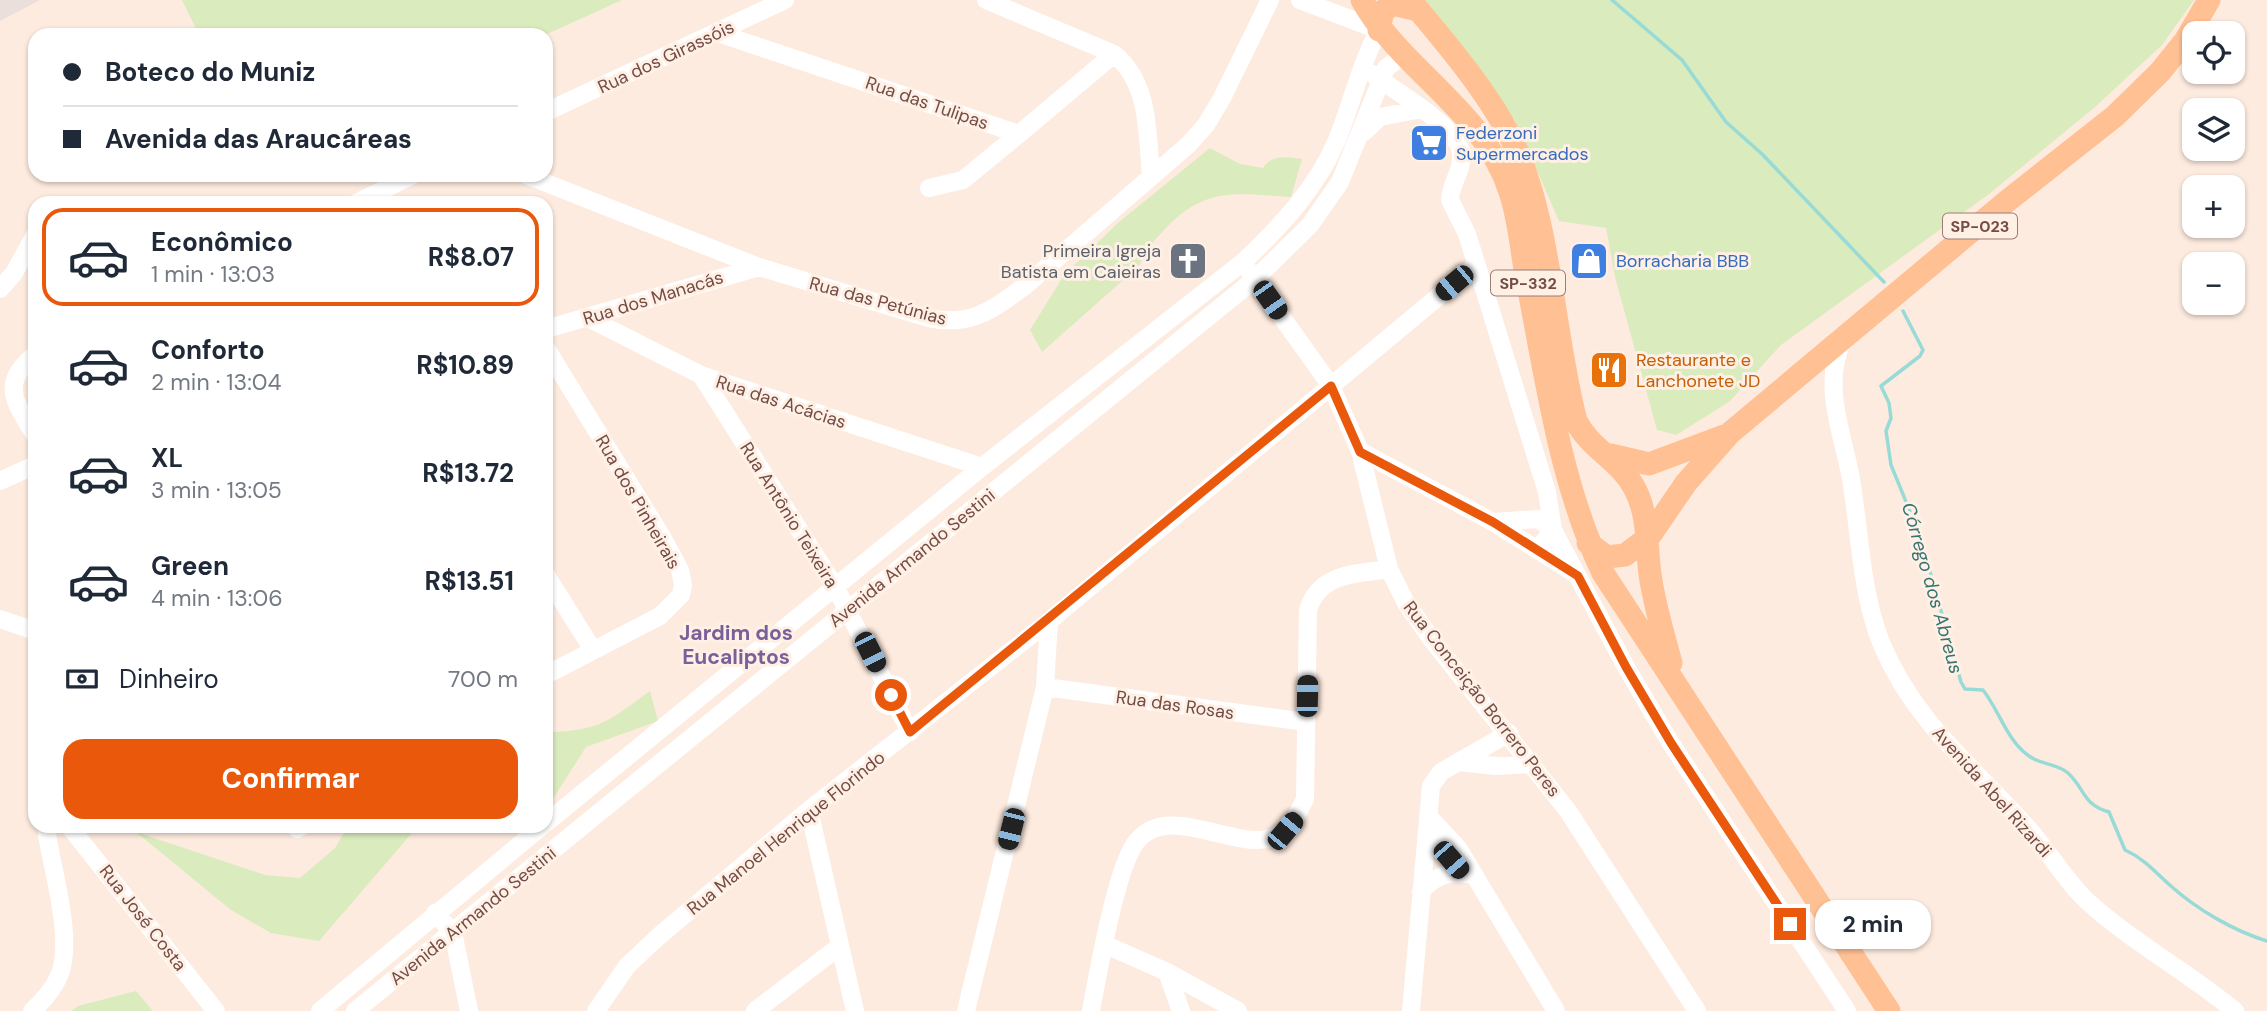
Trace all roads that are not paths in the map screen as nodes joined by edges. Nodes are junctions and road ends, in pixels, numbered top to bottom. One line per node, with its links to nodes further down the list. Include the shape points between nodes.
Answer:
1 (785, 0): 10 (street, Rua dos Girassóis)
2 (986, 0): 11 (street)
3 (1270, 0): 19 (street, Rua das Petúnias, via 1206,124)
4 (1300, 0): 7 (street)
5 (1362, 0): 9 (main road, SP-332)
6 (2210, 0): 32 (main road, SP-023, via 2160,72 2115,116)
7 (1323, 4): 9 (street)
8 (1414, 5): 9 (main road, SP-332, via 1393,4 1383,11); 40 (main road, SP-332, via 1499,118 1517,152 1536,215 1576,421)
9 (1379, 30): 12 (main road, SP-332); 13 (street, Avenida Armando Sestini)
10 (718, 33): 15 (street, Rua dos Girassóis); 17 (street, Rua das Tulipas)
11 (1114, 54): 17 (street); 19 (street, via 1128,65 1139,85)
12 (1405, 54): 14 (street, Avenida Armando Sestini, via 1386,68); 51 (main road, SP-332, via 1477,129 1510,192 1559,440)
13 (1362, 65): 14 (street); 25 (street, Avenida Armando Sestini, via 1337,140 1311,188)
14 (1381, 81): 16 (street); 18 (street, Avenida Armando Sestini)
15 (553, 109)
16 (1421, 109): 18 (street, via 1380,117); 26 (street, via 1458,143 1461,161 1450,200 1467,234)
17 (1019, 134): 22 (street, via 975,173)
18 (1361, 134): 28 (street, Avenida Armando Sestini, via 1340,182 1310,225)
19 (1151, 176): 27 (street, Rua das Petúnias, via 1026,286 967,320 928,318)
20 (399, 182): 23 (street)
21 (544, 182): 27 (street, Rua das Petúnias)
22 (929, 188)
23 (370, 196)
24 (28, 248): 29 (street)
25 (1243, 262): 28 (street, Rua Conceição Borrero Peres); 41 (street, Avenida Armando Sestini)
26 (1475, 266): 36 (street, Rua Manoel Henrique Florindo); 45 (street)
27 (759, 267): 30 (street, Rua dos Manacás)
28 (1255, 279): 36 (street, Rua Conceição Borrero Peres); 58 (street, Avenida Armando Sestini)
29 (0, 289)
30 (588, 318): 31 (street, Rua dos Manacás); 35 (street, Rua das Acácias)
31 (553, 327)
32 (1843, 340): 38 (main road, SP-023); 103 (street, Avenida Abel Rizardi, via 1834,362 1836,405 1867,590 1895,673 1952,752 2032,833 2086,900)
33 (553, 359): 62 (street, Rua dos Pinheirais, via 662,537 683,585 681,595 660,616)
34 (28, 360): 37 (street, via 17,368 10,390)
35 (701, 376): 41 (street, Rua das Acácias); 56 (street, Rua Antônio Teixeira)
36 (1331, 386): 39 (street, Rua Conceição Borrero Peres); 60 (street, Rua Manoel Henrique Florindo)
37 (28, 422)
38 (1730, 433): 40 (main road, SP-023, via 1649,464); 44 (main road, SP-023)
39 (1360, 452): 47 (street); 53 (street, Rua Conceição Borrero Peres)
40 (1604, 454): 49 (main road, SP-332, via 1628,476 1643,510)
41 (982, 467): 56 (street, Avenida Armando Sestini)
42 (28, 468): 43 (street)
43 (0, 481)
44 (1686, 483): 49 (main road, SP-023); 57 (main road, via 1664,531)
45 (1547, 492): 46 (street); 48 (street)
46 (1532, 520): 47 (street); 48 (street, via 1543,520); 50 (street)
47 (1493, 522): 50 (street)
48 (1553, 530): 52 (street); 54 (street)
49 (1648, 537): 51 (main road, via 1633,551 1616,557 1598,553); 57 (main road, SP-332)
50 (1521, 541): 52 (street)
51 (1588, 543): 64 (main road, SP-332)
52 (1537, 550): 54 (street)
53 (1389, 569): 66 (street, via 1329,580 1312,594); 68 (street, Rua Conceição Borrero Peres, via 1432,640)
54 (1578, 576): 101 (street, via 1671,743)
55 (553, 586): 62 (street)
56 (836, 588): 58 (street, Rua Antônio Teixeira); 72 (street, Avenida Armando Sestini)
57 (1654, 600): 64 (main road, SP-332)
58 (848, 610): 67 (street, Rua Antônio Teixeira); 81 (street, Avenida Armando Sestini)
59 (0, 619): 61 (street)
60 (1049, 621): 65 (street); 67 (street, Rua Manoel Henrique Florindo)
61 (28, 629)
62 (593, 650): 63 (street, Rua dos Pinheirais)
63 (553, 671)
64 (1676, 683): 102 (main road, SP-332)
65 (1045, 687): 66 (street, Rua das Rosas); 94 (street)
66 (1306, 722): 82 (street, via 1305,799 1285,831 1259,839 1171,825 1143,836 1134,845 1122,874)
67 (910, 732): 71 (street, Rua Manoel Henrique Florindo)
68 (1508, 733): 69 (street); 70 (street, Rua Conceição Borrero Peres)
69 (1458, 762): 70 (street); 73 (street, via 1435,778)
70 (1532, 764): 100 (street, Rua Conceição Borrero Peres, via 1587,839)
71 (809, 810): 83 (street); 91 (street, Rua Manoel Henrique Florindo, via 627,966)
72 (553, 817)
73 (1429, 817): 77 (street); 78 (street, via 1458,848)
74 (49, 833): 86 (street, via 64,956 60,976)
75 (75, 833): 87 (street, Rua José Costa)
76 (533, 833): 80 (street, Avenida Armando Sestini)
77 (1428, 838): 78 (street); 79 (street)
78 (1468, 874): 79 (street, via 1435,878); 99 (street)
79 (1421, 892): 98 (street)
80 (435, 913): 81 (street); 88 (street, Avenida Armando Sestini)
81 (453, 932): 89 (street, Avenida Armando Sestini); 90 (street)
82 (1106, 945): 84 (street); 95 (street)
83 (840, 946): 92 (street); 93 (street)
84 (1167, 972): 85 (street); 96 (street)
85 (1210, 1005): 97 (street)
86 (32, 1011)
87 (216, 1011)
88 (320, 1011)
89 (355, 1011)
90 (469, 1011)
91 (596, 1011)
92 (755, 1011)
93 (855, 1011)
94 (966, 1011)
95 (1091, 1011)
96 (1181, 1011)
97 (1238, 1011)
98 (1411, 1011)
99 (1556, 1011)
100 (1697, 1011)
101 (1847, 1011)
102 (1889, 1011)
103 (2235, 1011)

